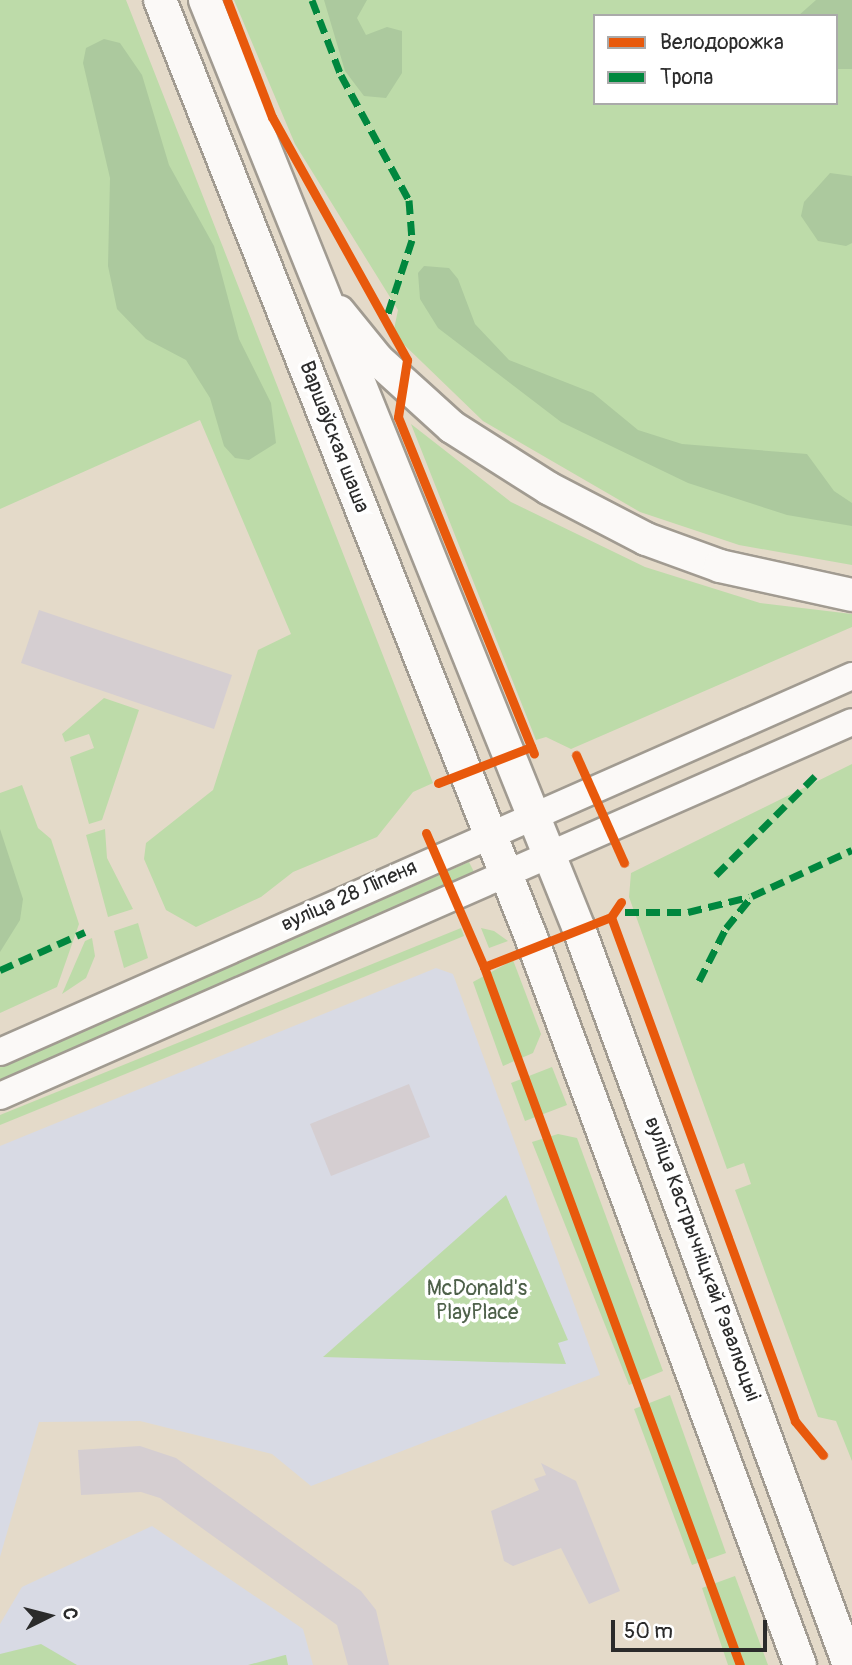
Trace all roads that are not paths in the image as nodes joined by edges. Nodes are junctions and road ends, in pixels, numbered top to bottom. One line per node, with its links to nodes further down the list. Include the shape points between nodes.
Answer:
1 (160, 0): 8 (highway, Варшаўская шаша)
2 (205, 0): 3 (highway, Варшаўская шаша)
3 (309, 266): 4 (highway, via 377,359 452,427 515,468 685,554 785,584); 7 (highway, Варшаўская шаша)
4 (852, 594)
5 (852, 676): 7 (main road, вуліца 28 Ліпеня)
6 (852, 722): 9 (main road, вуліца 28 Ліпеня)
7 (532, 813): 8 (main road, вуліца 28 Ліпеня); 9 (highway, Варшаўская шаша)
8 (487, 833): 10 (highway, Варшаўская шаша); 11 (main road, вуліца 28 Ліпеня)
9 (549, 855): 10 (main road, вуліца 28 Ліпеня); 14 (highway, вуліца Кастрычніцкай Рэвалюцыі)
10 (506, 875): 12 (main road, вуліца 28 Ліпеня); 13 (highway)
11 (0, 1052)
12 (0, 1096)
13 (800, 1665)
14 (849, 1665)

